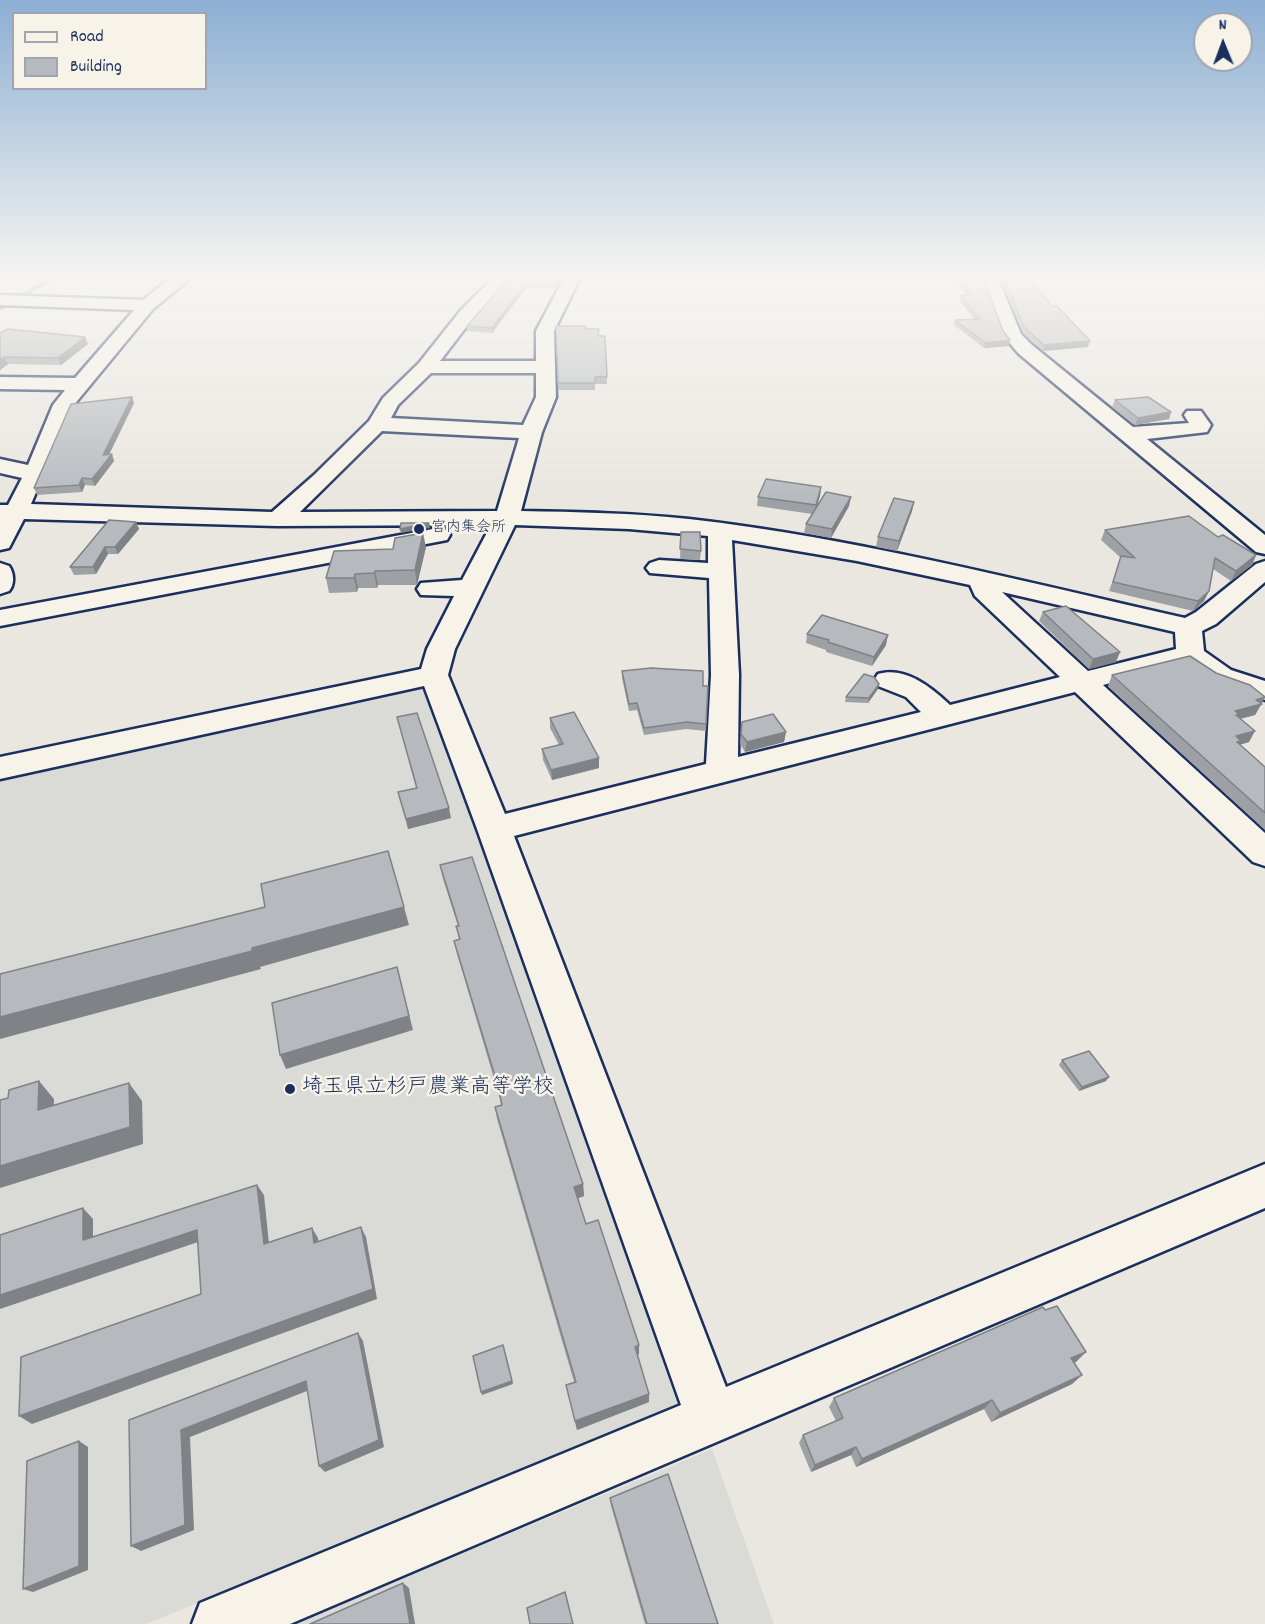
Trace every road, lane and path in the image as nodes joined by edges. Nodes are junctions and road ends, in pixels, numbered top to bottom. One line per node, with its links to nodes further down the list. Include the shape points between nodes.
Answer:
1 (107, 352): 8 (street)
2 (438, 352): 5 (street)
3 (544, 352): 6 (street)
4 (1027, 352): 14 (street)
5 (426, 367): 6 (street); 12 (street, via 390,402)
6 (544, 367): 13 (street, via 546,397)
7 (0, 382): 8 (street)
8 (80, 384): 10 (street)
9 (42, 405): 10 (street)
10 (63, 405): 16 (street)
11 (1194, 415): 14 (street, via 1202,425 1200,428)
12 (377, 424): 13 (street); 19 (street)
13 (531, 432): 20 (street)
14 (1129, 434): 21 (street)
15 (0, 466): 16 (street)
16 (36, 472): 17 (street)
17 (9, 512): 19 (street, via 72,510); 23 (street)
18 (1265, 518): 21 (street)
19 (278, 519): 20 (street)
20 (504, 520): 22 (street, via 568,518); 25 (street); 33 (street)
21 (1237, 525): 24 (street)
22 (720, 532): 30 (street); 31 (street, via 890,559)
23 (0, 543)
24 (1265, 547)
25 (273, 567): 27 (street); 35 (street)
26 (659, 568): 30 (street)
27 (132, 569)
28 (1265, 569): 36 (street, via 1206,618)
29 (0, 571): 32 (street)
30 (721, 571): 44 (street, via 725,675)
31 (982, 581): 36 (street); 39 (street, via 984,590)
32 (0, 586)
33 (470, 588): 34 (street); 37 (street)
34 (430, 589)
35 (0, 618)
36 (1189, 641): 39 (street); 40 (street, via 1221,676)
37 (436, 668): 41 (street); 43 (street); 45 (street)
38 (888, 680): 42 (street, via 916,690)
39 (1084, 681): 42 (street); 46 (street)
40 (1265, 691)
41 (183, 715)
42 (944, 716): 44 (street)
43 (0, 768)
44 (722, 772): 45 (street)
45 (494, 829): 48 (street)
46 (1262, 845)
47 (1265, 1186): 48 (street)
48 (711, 1416): 49 (street)
49 (221, 1624)

